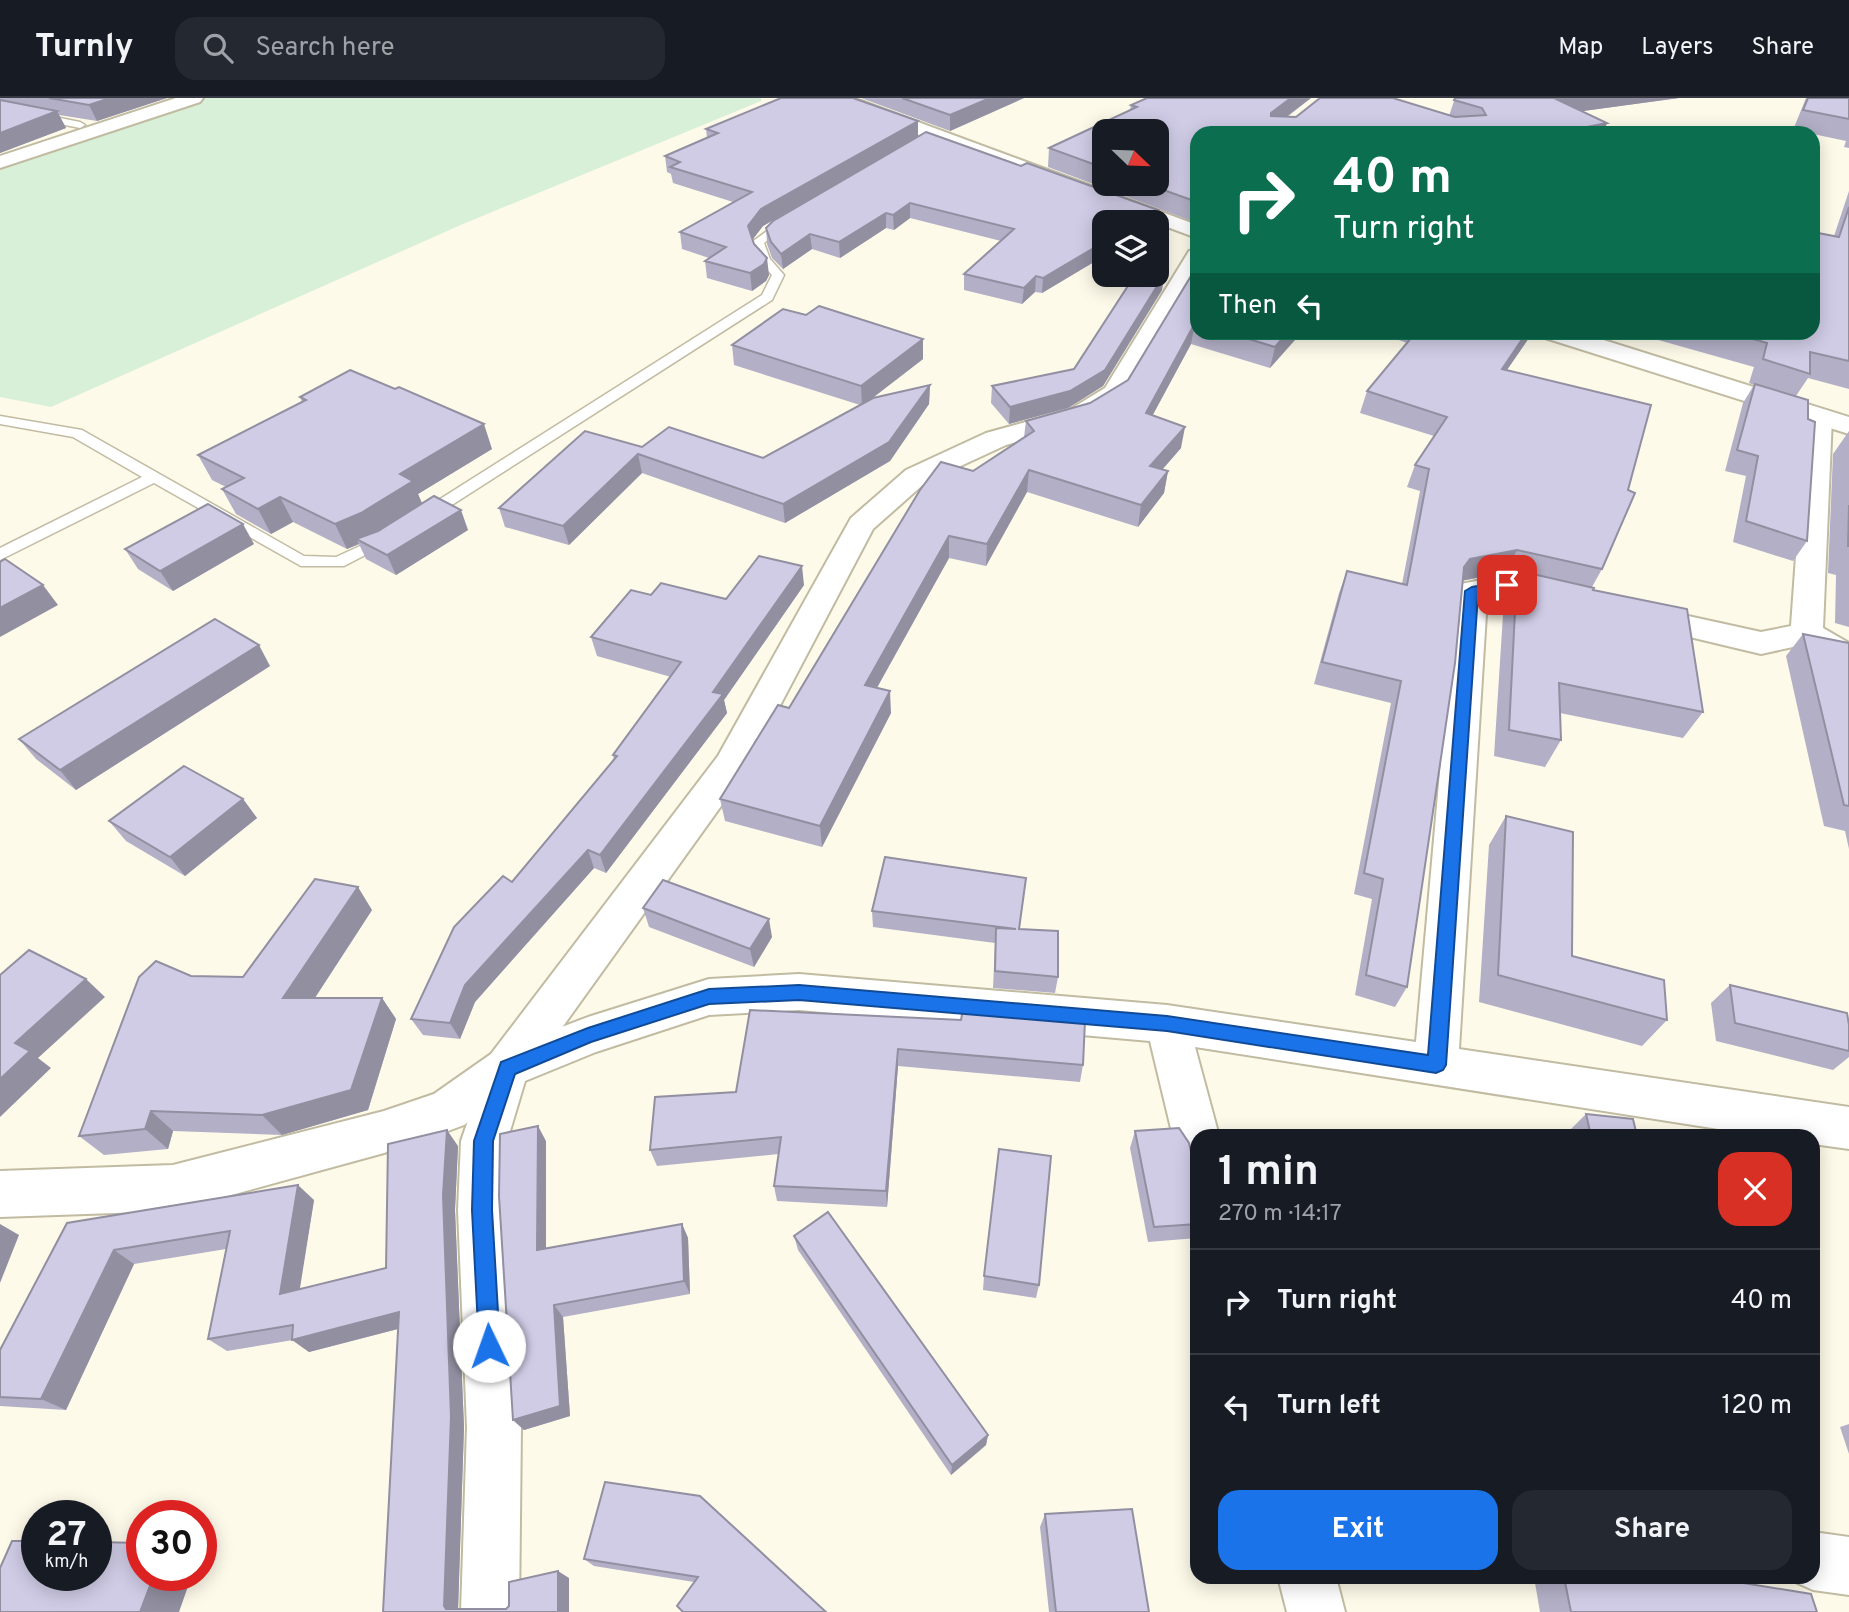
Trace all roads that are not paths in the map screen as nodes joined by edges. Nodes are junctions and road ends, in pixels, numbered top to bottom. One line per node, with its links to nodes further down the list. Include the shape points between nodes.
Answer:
1 (194, 98): 7 (street)
2 (836, 98): 5 (street)
3 (0, 109): 4 (lane)
4 (80, 125)
5 (936, 134): 6 (lane); 9 (street)
6 (912, 148)
7 (0, 162)
8 (805, 210): 14 (lane, via 758,242 764,260 778,275 767,297 379,545 338,562 301,561)
9 (1190, 229)
10 (1190, 268): 20 (street, via 1115,393 1078,416 996,439 916,476 861,524 731,765)
11 (1577, 340): 13 (street)
12 (0, 419): 14 (lane, via 77,433)
13 (1840, 420): 16 (street)
14 (154, 477): 15 (lane)
15 (0, 555)
16 (1807, 634): 17 (street); 19 (street, via 1761,643 1507,585 1472,591)
17 (1849, 658)
18 (1167, 1024): 19 (street); 20 (street, via 799,992 709,997 588,1035); 22 (street)
19 (1436, 1065): 21 (street)
20 (507, 1068): 23 (street, via 448,1110 384,1132 173,1188); 27 (street, via 483,1155 494,1427)
21 (1849, 1128)
22 (1194, 1129)
23 (0, 1194)
24 (1820, 1562): 25 (street)
25 (1849, 1566)
26 (1309, 1584): 28 (street)
27 (490, 1612)
28 (1316, 1612)

